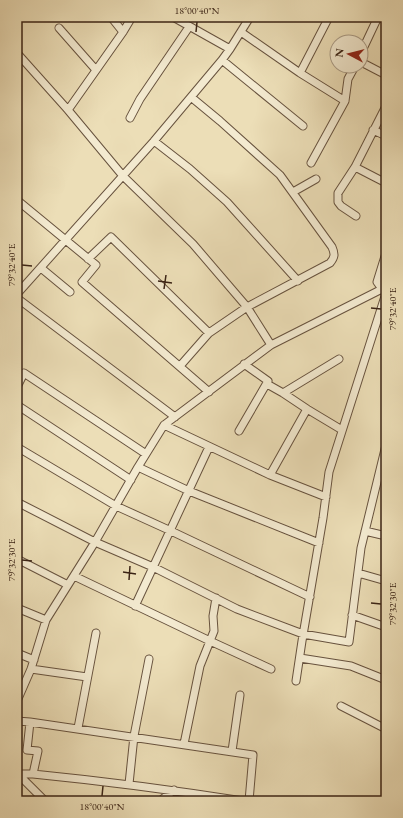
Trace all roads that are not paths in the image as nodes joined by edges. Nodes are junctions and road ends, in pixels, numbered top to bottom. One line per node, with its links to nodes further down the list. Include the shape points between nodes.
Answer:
1 (111, 17): 9 (street)
2 (132, 17): 9 (street)
3 (173, 17): 7 (street)
4 (329, 17): 17 (street)
5 (378, 17): 11 (street)
6 (249, 18): 10 (street)
7 (189, 27): 12 (street); 24 (street)
8 (59, 28): 16 (street)
9 (123, 32): 16 (street)
10 (241, 32): 12 (street); 17 (street)
11 (369, 36)
12 (230, 49): 14 (street)
13 (18, 56): 23 (street)
14 (222, 60): 20 (street); 25 (street)
15 (369, 66): 19 (street)
16 (96, 70): 23 (street)
17 (300, 73): 21 (street)
18 (351, 74): 21 (street)
19 (386, 75)
20 (191, 97): 28 (street); 34 (street, via 280,175)
21 (344, 101): 29 (street)
22 (386, 106): 26 (street)
23 (68, 110): 31 (street)
24 (130, 118)
25 (303, 126)
26 (373, 130): 27 (street); 30 (street)
27 (386, 136)
28 (154, 141): 31 (street); 41 (street, via 227,202)
29 (311, 163)
30 (355, 167): 33 (street); 36 (street, via 337,198 341,206)
31 (123, 176): 37 (street); 46 (street, via 192,244)
32 (316, 179): 34 (street)
33 (386, 183)
34 (293, 192): 41 (street, via 334,253 330,263)
35 (17, 200): 37 (street)
36 (356, 216)
37 (66, 240): 39 (street); 40 (street)
38 (386, 254): 42 (street, via 378,282)
39 (88, 259): 47 (street, via 111,237); 51 (street, via 96,265 82,282)
40 (41, 268): 43 (street); 44 (street)
41 (298, 281): 46 (street)
42 (384, 289): 48 (street); 60 (street, via 386,292)
43 (70, 292)
44 (17, 294)
45 (17, 298): 58 (street)
46 (246, 307): 47 (street); 48 (street)
47 (208, 333): 51 (street)
48 (271, 345): 50 (street)
49 (339, 359): 55 (street)
50 (244, 364): 53 (street, via 268,381); 54 (street)
51 (180, 366): 54 (street)
52 (18, 382): 65 (street, via 24,373)
53 (267, 384): 55 (street); 61 (street)
54 (209, 392): 58 (street)
55 (283, 393): 57 (street)
56 (17, 406): 68 (street)
57 (307, 409): 60 (street); 67 (street)
58 (175, 417): 59 (street)
59 (164, 426): 64 (street); 65 (street)
60 (342, 430): 70 (street, via 329,472)
61 (239, 432)
62 (386, 445): 74 (street)
63 (17, 447): 72 (street)
64 (209, 447): 67 (street); 69 (street)
65 (146, 454): 66 (street)
66 (138, 468): 68 (street); 69 (street)
67 (270, 475): 70 (street)
68 (131, 480): 72 (street)
69 (189, 491): 73 (street); 77 (street)
70 (326, 497): 77 (street)
71 (17, 502): 76 (street)
72 (116, 506): 73 (street); 76 (street)
73 (170, 531): 79 (street); 84 (street)
74 (365, 531): 75 (street); 80 (street)
75 (386, 536)
76 (95, 542): 79 (street); 81 (street)
77 (319, 543): 84 (street)
78 (17, 559): 83 (street)
79 (153, 567): 85 (street); 86 (street)
80 (358, 573): 82 (street); 88 (street)
81 (74, 576): 83 (street); 86 (street)
82 (386, 581)
83 (68, 585): 89 (street)
84 (310, 597): 92 (street)
85 (216, 598): 92 (street); 93 (street, via 214,631)
86 (135, 606): 93 (street)
87 (17, 608): 89 (street)
88 (352, 615): 90 (street); 92 (street, via 349,642)
89 (46, 620): 96 (street)
90 (386, 627)
91 (96, 633): 100 (street)
92 (303, 634): 95 (street)
93 (210, 641): 99 (street); 111 (street, via 200,666)
94 (17, 653): 96 (street)
95 (300, 658): 101 (street, via 351,666); 102 (street)
96 (34, 660): 98 (street)
97 (150, 660): 110 (street)
98 (31, 669): 100 (street); 104 (street)
99 (272, 669)
100 (88, 678): 108 (street)
101 (386, 680)
102 (296, 681)
103 (240, 695): 112 (street)
104 (18, 697)
105 (341, 706): 109 (street)
106 (17, 721): 107 (street)
107 (30, 722): 108 (street); 114 (street, via 27,750 38,750)
108 (78, 728): 110 (street)
109 (386, 729)
110 (134, 736): 111 (street); 115 (street)
111 (184, 744): 112 (street)
112 (232, 751): 121 (street, via 253,754)
113 (18, 773): 114 (street); 118 (street)
114 (33, 774): 115 (street)
115 (129, 784): 116 (street)
116 (174, 790): 117 (street); 119 (street)
117 (209, 798): 120 (street)
118 (45, 801)
119 (160, 801)
120 (242, 801)
121 (248, 801)

